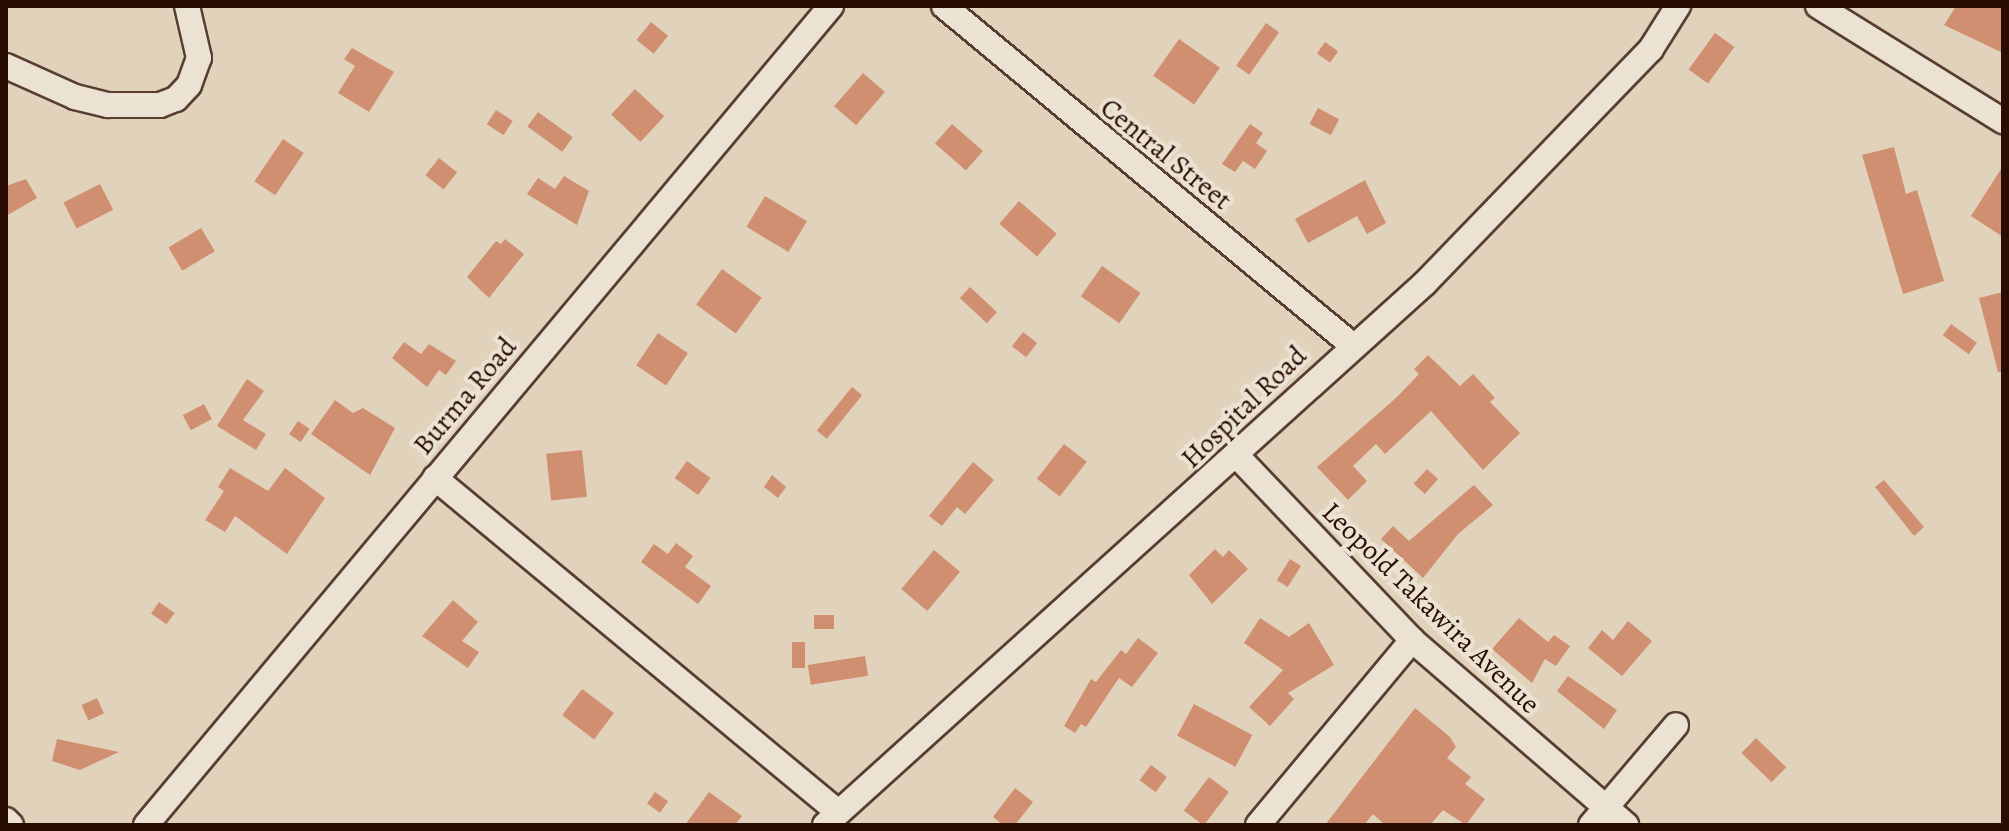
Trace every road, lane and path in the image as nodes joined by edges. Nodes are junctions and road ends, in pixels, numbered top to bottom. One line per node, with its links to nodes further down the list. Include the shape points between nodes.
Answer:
1 (187, 6): 6 (street, via 199,58 189,85 176,99 160,105 140,108 86,100)
2 (831, 6): 10 (street, Burma Road)
3 (944, 6): 8 (street, Central Street)
4 (1678, 6): 8 (street, Hospital Road, via 1651,49 1546,161 1425,283)
5 (1818, 6): 7 (street)
6 (6, 66)
7 (2003, 121)
8 (1352, 345): 9 (street, Hospital Road)
9 (1238, 457): 11 (street, Leopold Takawira Avenue); 14 (street, Hospital Road)
10 (435, 478): 14 (street); 17 (street, Burma Road)
11 (1412, 640): 13 (street, Leopold Takawira Avenue); 18 (street)
12 (1676, 725): 13 (street)
13 (1598, 816): 19 (street, Leopold Takawira Avenue)
14 (831, 818)
15 (6, 820): 16 (street)
16 (11, 825)
17 (146, 825)
18 (1258, 825)
19 (1626, 825)

